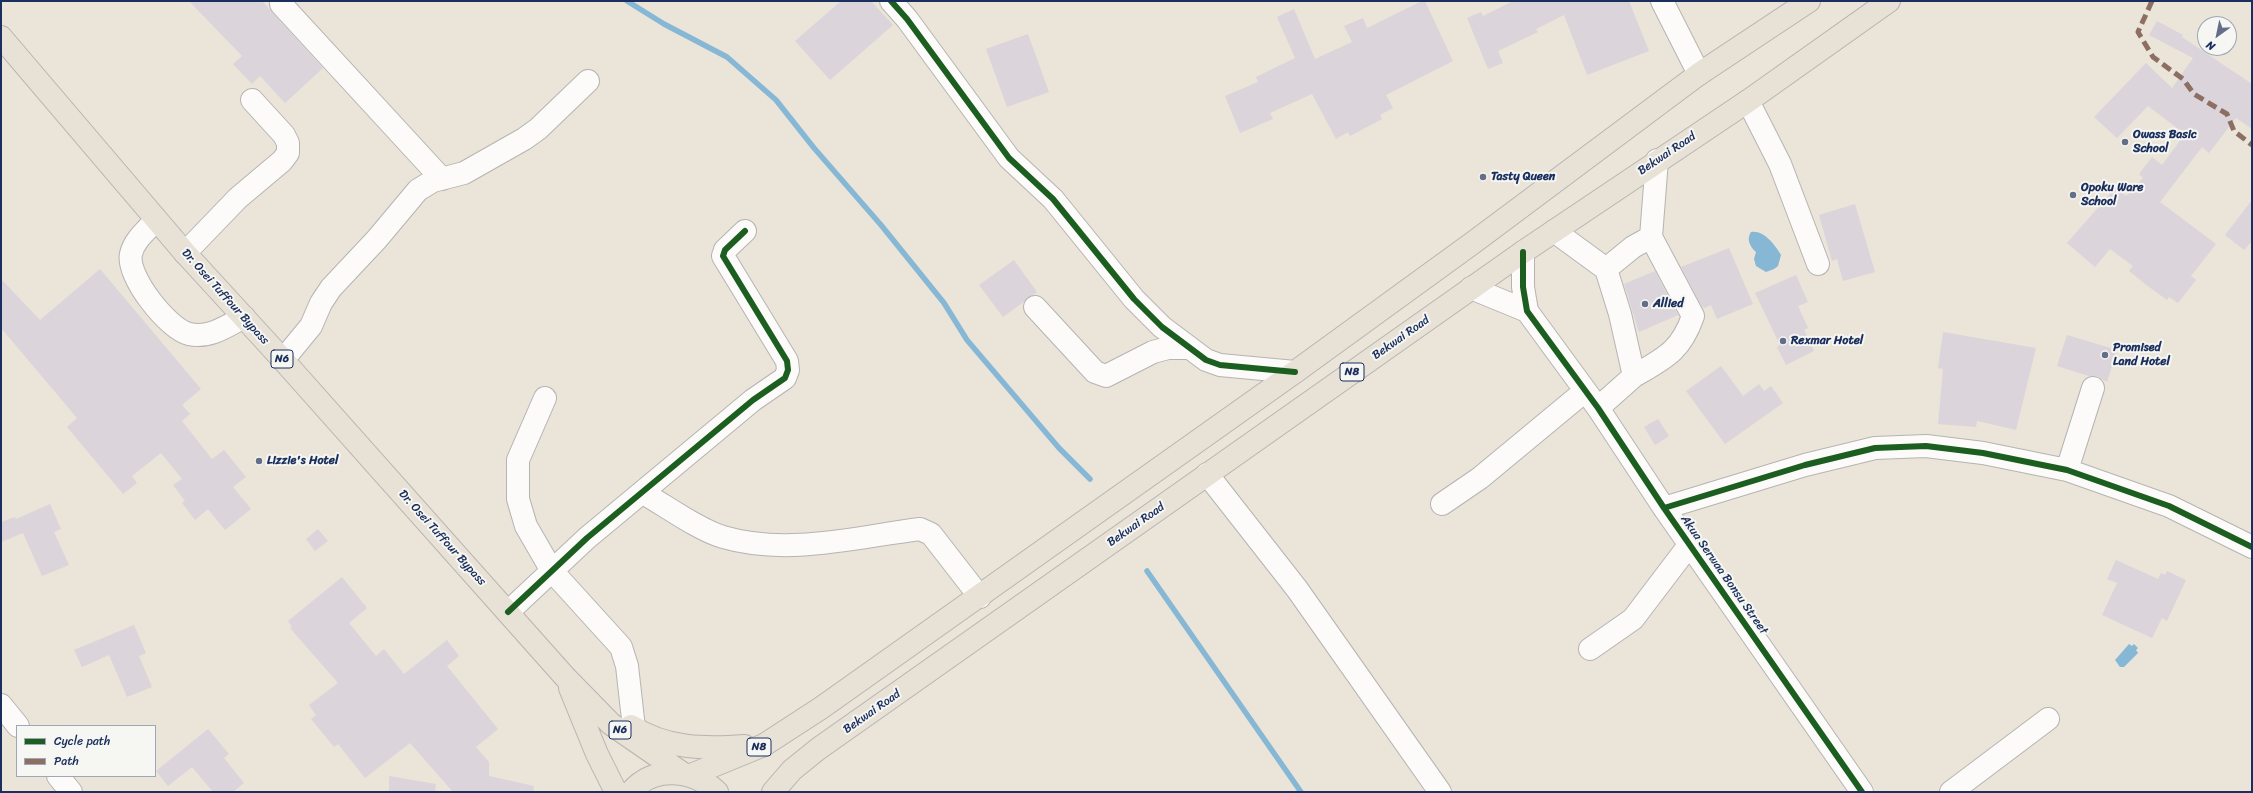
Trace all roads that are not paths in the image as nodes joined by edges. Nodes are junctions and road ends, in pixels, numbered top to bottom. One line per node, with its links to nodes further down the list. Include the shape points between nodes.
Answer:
1 (891, 1): 25 (street, via 1009,158 1053,199 1134,299 1162,327)
2 (1662, 1): 7 (street)
3 (1809, 1): 7 (highway, N8)
4 (1889, 1): 10 (highway, Bekwai Road / N8)
5 (281, 4): 12 (street)
6 (1, 37): 13 (highway, Dr. Osei Tuffour Bypass / N6)
7 (1699, 74): 27 (highway, N8)
8 (588, 81): 12 (street, via 524,139 464,173)
9 (252, 100): 18 (street, via 284,135 288,143 288,153 238,198)
10 (1748, 101): 11 (highway, Bekwai Road / N8); 19 (street, via 1780,164)
11 (1657, 160): 15 (highway, Bekwai Road / N8); 16 (street)
12 (442, 179): 26 (street, via 418,190 401,208 377,239 331,288 311,326)
13 (156, 220): 18 (highway, Dr. Osei Tuffour Bypass / N6); 24 (street, via 135,242 130,263 135,277 162,313 176,327 189,334 205,335)
14 (745, 231): 34 (street, via 725,250 723,256 787,361 788,370 785,378 753,400)
15 (1554, 231): 17 (highway, Bekwai Road / N8); 20 (street)
16 (1651, 237): 20 (street); 28 (street, via 1693,316 1687,334 1670,354)
17 (1523, 252): 21 (highway, Bekwai Road / N8); 23 (street, via 1523,287)
18 (184, 253): 24 (highway, Dr. Osei Tuffour Bypass / N6)
19 (1818, 264)
20 (1606, 269): 28 (street, via 1620,314)
21 (1471, 288): 23 (street); 33 (highway, Bekwai Road / N8)
22 (1035, 307): 25 (street, via 1095,372 1106,376 1153,352 1168,348)
23 (1527, 311): 31 (street, Akua Serwaa Bonsu Street)
24 (244, 317): 26 (highway, Dr. Osei Tuffour Bypass / N6)
25 (1189, 348): 27 (street, via 1206,360 1220,365)
26 (283, 360): 41 (highway, Dr. Osei Tuffour Bypass / N6)
27 (1295, 372): 40 (highway, N8)
28 (1634, 376): 31 (street)
29 (2093, 388): 32 (street)
30 (545, 398): 39 (street, via 518,460 518,499 526,526)
31 (1592, 400): 35 (street); 36 (street, Akua Serwaa Bonsu Street)
32 (2067, 470): 36 (street, via 1983,453 1933,447 1875,448 1805,465); 38 (street, via 2169,506)
33 (1207, 474): 49 (highway, Bekwai Road / N8); 58 (street, via 1297,589)
34 (643, 493): 39 (street, via 587,538); 40 (street, via 709,531 734,539 791,546 920,529 931,534)
35 (1442, 504)
36 (1664, 508): 37 (street, Akua Serwaa Bonsu Street)
37 (1690, 544): 42 (street, via 1633,619); 59 (street, Akua Serwaa Bonsu Street)
38 (2252, 547)
39 (552, 571): 41 (street); 47 (street, via 621,647 627,666)
40 (980, 597): 48 (highway, N8)
41 (508, 612): 43 (highway, Dr. Osei Tuffour Bypass / N6)
42 (1590, 649)
43 (573, 685): 47 (highway); 50 (highway, Dr. Osei Tuffour Bypass / N6, via 611,724); 53 (highway, Dr. Osei Tuffour Bypass / N6, via 596,754)
44 (1, 705): 46 (street)
45 (2048, 719): 60 (street)
46 (17, 725)
47 (634, 728): 48 (highway, via 673,744 709,748)
48 (764, 745): 50 (highway, N8)
49 (818, 749): 56 (highway, N8, via 792,770); 57 (highway)
50 (686, 774): 54 (highway, N6, via 658,774 637,785); 55 (highway, N6, via 707,782)
51 (59, 777): 52 (street)
52 (71, 792)
53 (616, 792)
54 (631, 792)
55 (717, 792)
56 (773, 792)
57 (788, 792)
58 (1440, 792)
59 (1862, 792)
60 (1951, 792)

